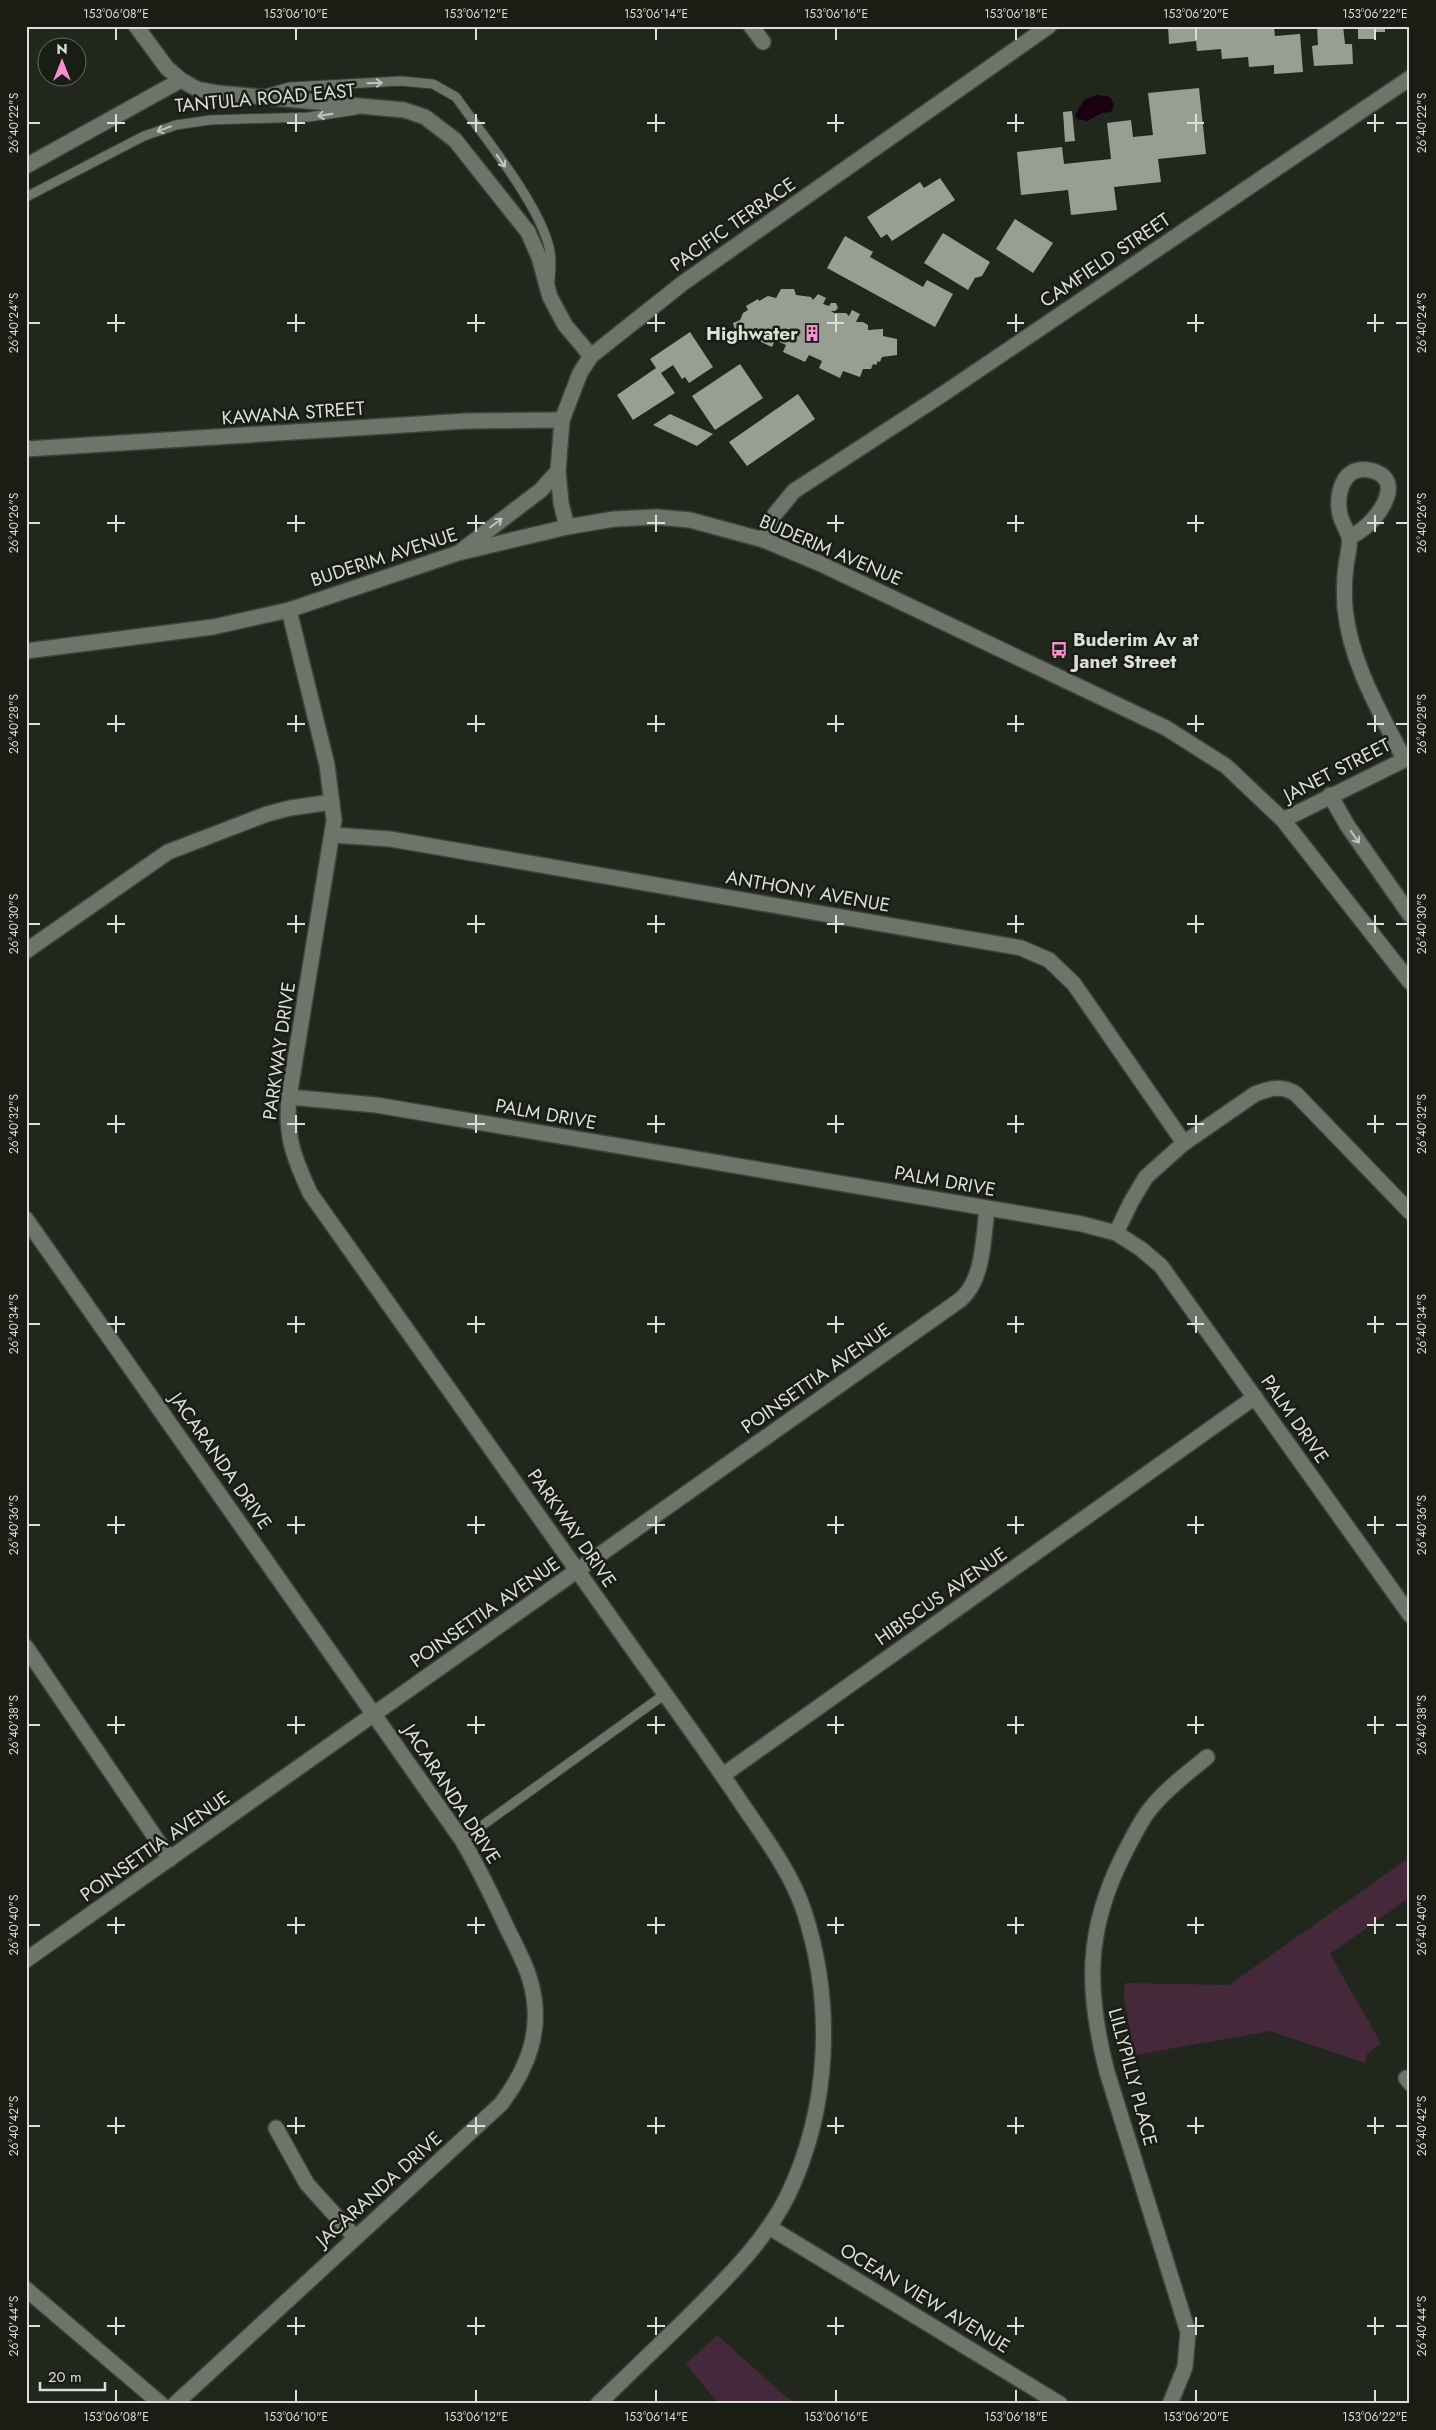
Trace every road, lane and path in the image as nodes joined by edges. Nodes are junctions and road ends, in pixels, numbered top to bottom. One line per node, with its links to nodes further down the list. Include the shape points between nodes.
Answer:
1 (136, 26): 6 (street, via 167,68)
2 (751, 26): 4 (street)
3 (1048, 26): 12 (street, PACIFIC TERRACE, via 683,283)
4 (763, 42)
5 (1410, 78): 18 (street, CAMFIELD STREET, via 794,491 775,514)
6 (181, 80): 7 (street, TANTULA ROAD EAST, via 197,89); 9 (street, TANTULA ROAD EAST)
7 (258, 96): 8 (street, TANTULA ROAD EAST); 11 (lane, TANTULA ROAD EAST, one-way to 11, via 289,87 401,81 433,84 456,97 536,216 551,256)
8 (373, 108): 10 (lane, TANTULA ROAD EAST, one-way to 10, via 309,118 210,120 176,125 144,136); 11 (street, TANTULA ROAD EAST, via 404,110 425,117 455,140 528,232)
9 (26, 166)
10 (26, 197)
11 (550, 297): 12 (street, TANTULA ROAD EAST, via 565,325)
12 (591, 356): 13 (street, PACIFIC TERRACE, via 580,373)
13 (562, 420): 14 (street, KAWANA STREET, via 466,421); 15 (street, PACIFIC TERRACE)
14 (26, 449)
15 (558, 471): 16 (street, PACIFIC TERRACE); 19 (street, one-way to 15, via 542,490)
16 (567, 527): 18 (street, BUDERIM AVENUE, via 657,516 690,520); 19 (street, BUDERIM AVENUE)
17 (1349, 538): 22 (street, via 1344,587 1348,632 1365,680)
18 (764, 540): 25 (street, BUDERIM AVENUE, via 1166,728 1226,766)
19 (458, 553): 20 (street, BUDERIM AVENUE)
20 (289, 610): 21 (street, BUDERIM AVENUE, via 213,627); 24 (street, PARKWAY DRIVE, via 327,765)
21 (26, 651)
22 (1407, 758): 23 (street, JANET STREET)
23 (1330, 795): 25 (street, JANET STREET); 27 (street, one-way to 27, via 1347,825)
24 (332, 802): 26 (street, PARKWAY DRIVE); 28 (street, via 267,814 168,852)
25 (1283, 820): 29 (street, BUDERIM AVENUE)
26 (333, 834): 30 (street, PARKWAY DRIVE); 31 (street, ANTHONY AVENUE, via 390,839 1021,948 1049,960 1074,984)
27 (1410, 914)
28 (26, 951)
29 (1410, 982)
30 (289, 1097): 32 (street, PALM DRIVE, via 376,1105); 37 (street, PARKWAY DRIVE, via 289,1139 293,1157 310,1193)
31 (1184, 1144): 33 (street, via 1255,1094 1266,1089 1289,1089); 35 (street, via 1146,1177)
32 (987, 1209): 35 (street, PALM DRIVE, via 1082,1224); 37 (street, POINSETTIA AVENUE, via 977,1276 966,1296)
33 (1410, 1212)
34 (26, 1219): 41 (street, JACARANDA DRIVE)
35 (1116, 1233): 36 (street, PALM DRIVE, via 1161,1266)
36 (1255, 1397): 38 (street, PALM DRIVE); 43 (street, HIBISCUS AVENUE)
37 (578, 1571): 40 (street, PARKWAY DRIVE); 41 (street, POINSETTIA AVENUE)
38 (1410, 1615)
39 (26, 1647): 45 (street)
40 (665, 1694): 43 (street, PARKWAY DRIVE); 44 (lane)
41 (375, 1715): 44 (street, JACARANDA DRIVE); 45 (street, POINSETTIA AVENUE)
42 (1207, 1757): 55 (street, LILLYPILLY PLACE, via 1167,1791 1150,1809 1135,1833 1106,1893 1094,1944 1092,1972 1092,2003 1107,2072 1188,2332 1185,2367)
43 (722, 1775): 48 (street, PARKWAY DRIVE, via 787,1873 805,1916 821,1985 824,2058 811,2131 788,2195)
44 (462, 1840): 49 (street, JACARANDA DRIVE, via 487,1884 530,1979 535,2027 528,2058 518,2081 501,2104)
45 (170, 1859): 46 (street, POINSETTIA AVENUE)
46 (26, 1960)
47 (276, 2128): 49 (street, via 307,2184)
48 (769, 2227): 53 (street, PARKWAY DRIVE, via 728,2277); 54 (street, OCEAN VIEW AVENUE)
49 (355, 2237): 52 (street, JACARANDA DRIVE)
50 (26, 2289): 51 (street)
51 (161, 2404)
52 (175, 2404)
53 (598, 2404)
54 (1060, 2404)
55 (1170, 2404)

